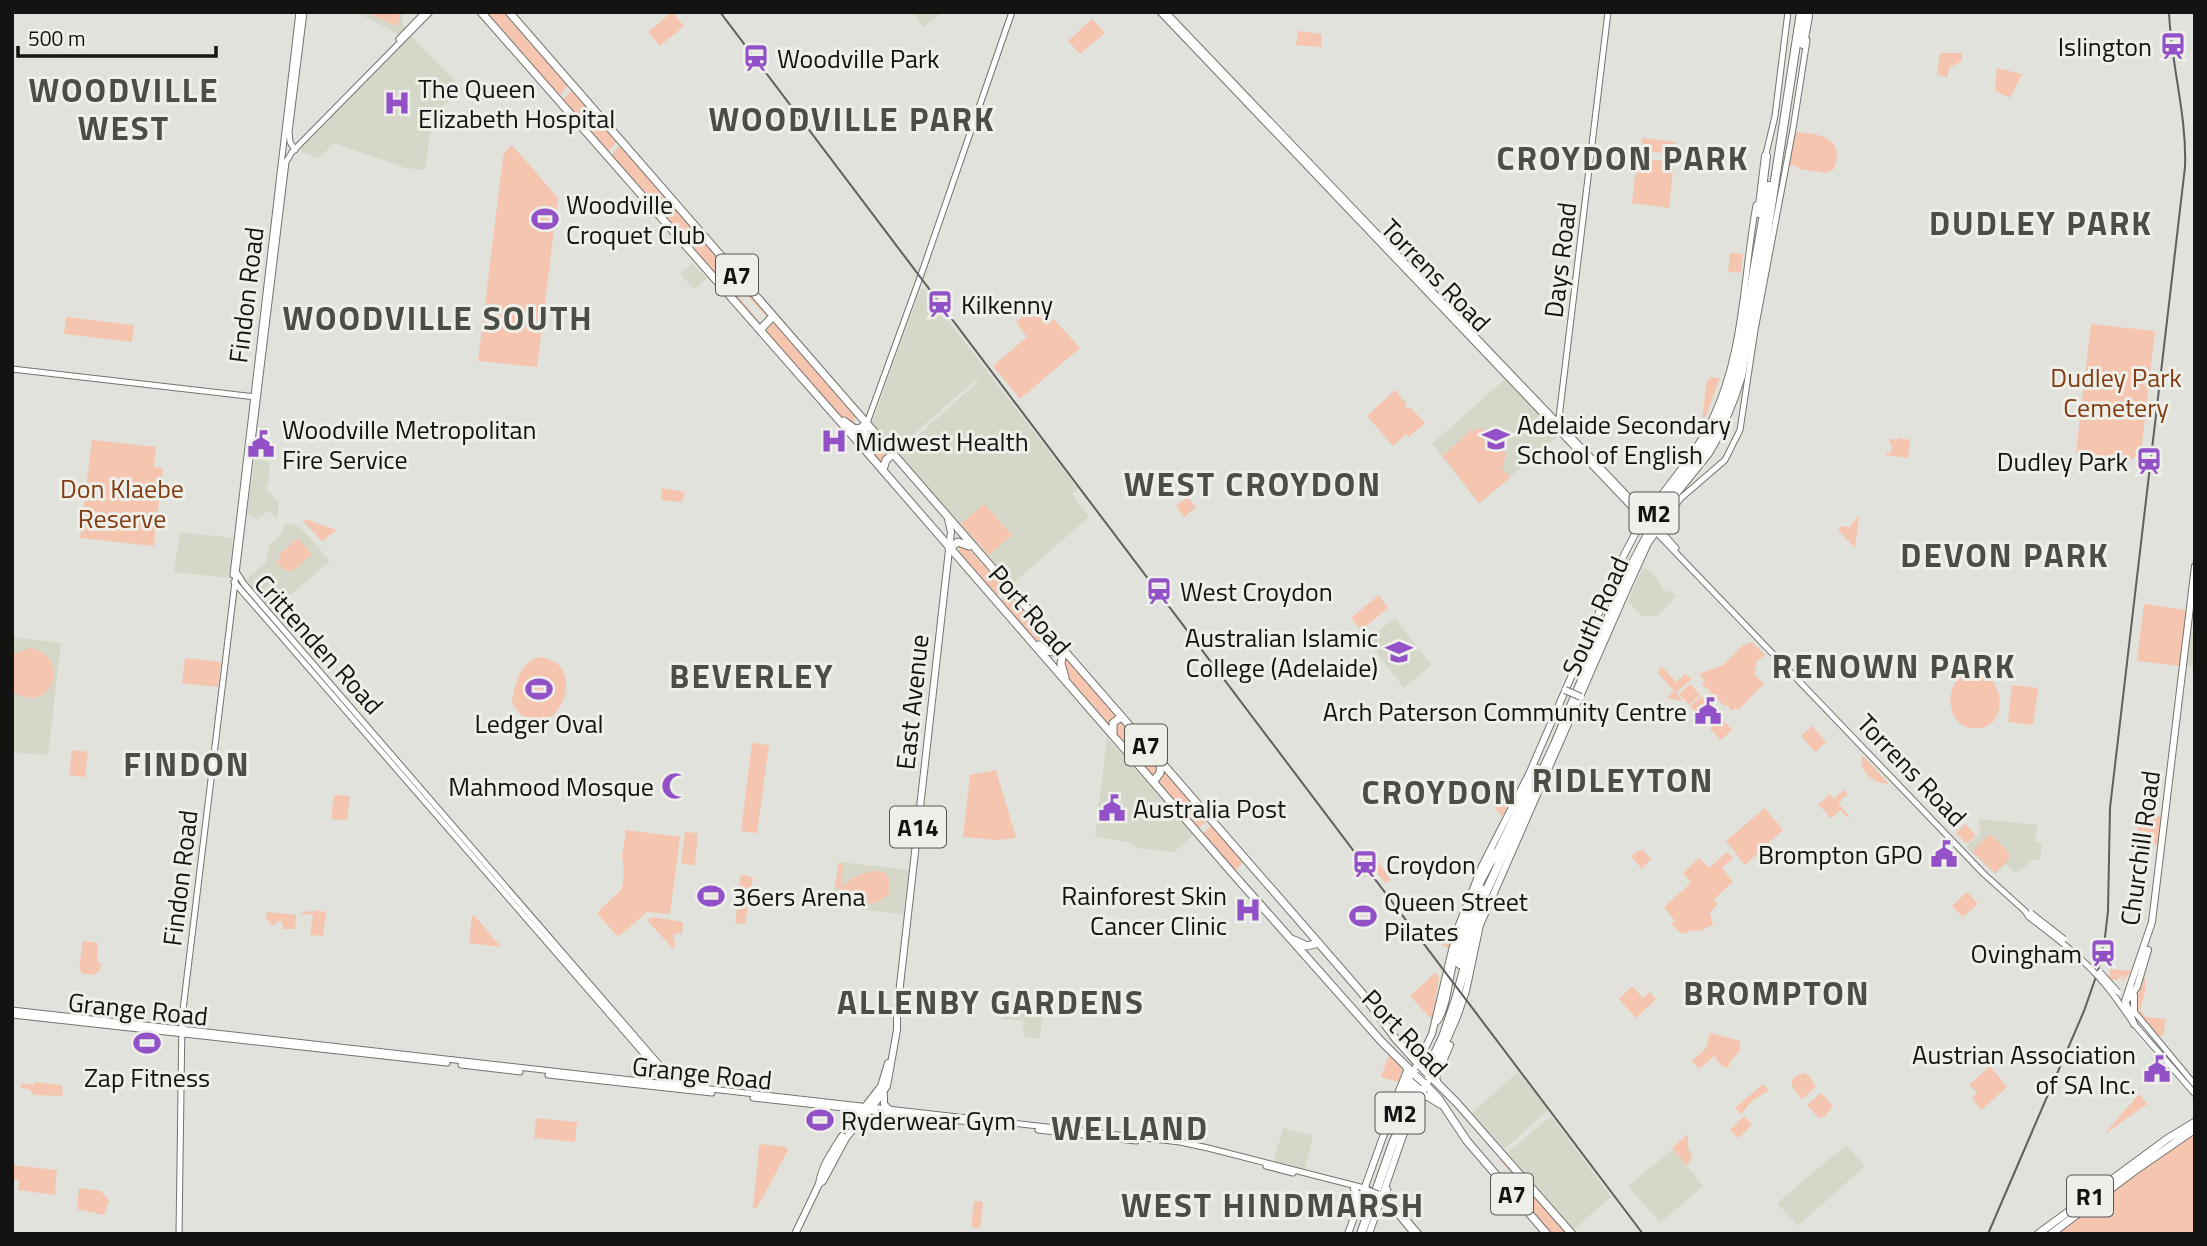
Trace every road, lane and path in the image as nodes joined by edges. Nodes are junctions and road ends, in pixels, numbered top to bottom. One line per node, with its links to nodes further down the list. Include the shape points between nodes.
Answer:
1 (302, 12): 10 (main road, Findon Road)
2 (427, 12): 11 (main road)
3 (481, 12): 21 (highway, Port Road / A7)
4 (509, 12): 19 (highway, Port Road / A7)
5 (1012, 12): 29 (main road)
6 (1160, 12): 18 (main road, Torrens Road)
7 (1166, 12): 18 (main road, Torrens Road)
8 (1608, 12): 31 (main road, Days Road)
9 (1799, 14): 12 (main road, South Road); 14 (highway, M2); 39 (main road, South Road, via 1809,25 1736,442 1725,460 1681,498); 65 (highway, M2, via 1779,161 1741,376 1708,453 1659,514 1642,544)
10 (287, 137): 11 (main road); 13 (main road, Findon Road)
11 (294, 149): 13 (main road); 15 (main road, Findon Road, via 286,162)
12 (1766, 156): 14 (highway); 36 (main road, South Road, via 1733,358 1716,411 1692,453)
13 (281, 163): 16 (main road, Findon Road)
14 (1756, 254): 66 (highway, M2, via 1737,362 1719,417 1637,544)
15 (272, 285): 16 (main road); 25 (main road, Findon Road)
16 (266, 289): 23 (main road, Findon Road)
17 (1465, 314): 20 (main road)
18 (1452, 315): 20 (main road, Torrens Road); 31 (main road, Torrens Road)
19 (774, 316): 21 (highway); 27 (highway, Port Road / A7)
20 (1463, 323): 31 (main road, Torrens Road)
21 (760, 330): 28 (highway, Port Road / A7)
22 (12, 369): 24 (main road)
23 (255, 388): 24 (main road); 25 (main road, Findon Road)
24 (245, 396): 25 (main road); 26 (main road)
25 (256, 398): 26 (main road, Findon Road); 46 (main road, Findon Road)
26 (253, 407): 46 (main road, Findon Road)
27 (853, 407): 29 (highway, Port Road / A7); 30 (highway, via 858,419)
28 (835, 417): 30 (highway); 33 (highway, Port Road / A7)
29 (867, 423): 30 (highway, via 858,429); 32 (highway, Port Road / A7); 33 (main road, via 865,435)
30 (849, 426)
31 (1557, 426): 35 (main road, Torrens Road); 37 (main road, Torrens Road)
32 (893, 454): 34 (highway); 38 (highway, Port Road / A7)
33 (873, 459): 34 (highway, Port Road / A7)
34 (883, 470): 44 (highway, Port Road / A7)
35 (1634, 504): 36 (main road); 37 (main road, Torrens Road)
36 (1651, 507): 37 (main road, South Road)
37 (1642, 516): 40 (main road, Torrens Road, bridge); 59 (main road, South Road)
38 (946, 517): 44 (main road, A14, via 951,527); 45 (highway, Port Road / A7)
39 (1665, 519): 40 (main road, South Road); 41 (main road)
40 (1657, 530): 41 (main road, Torrens Road); 42 (main road, South Road)
41 (1665, 538): 42 (main road); 74 (main road, Torrens Road, bridge, via 1984,874)
42 (1651, 539): 60 (main road, South Road)
43 (958, 542): 44 (highway); 45 (highway); 47 (highway)
44 (949, 548): 47 (highway, Port Road / A7); 82 (main road, East Avenue / A14)
45 (973, 548): 54 (highway, Port Road / A7)
46 (237, 552): 49 (main road, Findon Road); 50 (main road, Findon Road)
47 (956, 556): 55 (highway, Port Road / A7)
48 (2195, 566): 73 (main road, Churchill Road, via 2152,922)
49 (237, 570): 50 (main road, Findon Road); 52 (main road)
50 (234, 582): 52 (main road, Crittenden Road); 53 (main road, Findon Road)
51 (2195, 586): 72 (main road, Churchill Road, via 2155,914)
52 (243, 587): 53 (main road); 92 (main road, Crittenden Road); 96 (main road, Crittenden Road)
53 (233, 594): 78 (main road, Findon Road)
54 (1052, 637): 56 (highway, via 1054,648); 57 (highway, Port Road / A7)
55 (1030, 640): 56 (highway); 58 (highway, Port Road / A7)
56 (1048, 651): 57 (highway)
57 (1063, 651): 58 (highway); 61 (highway, Port Road / A7)
58 (1065, 682): 62 (highway, Port Road / A7)
59 (1565, 690): 60 (main road, bridge); 80 (main road, South Road, via 1469,897 1448,962)
60 (1581, 696): 67 (main road, South Road)
61 (1121, 717): 62 (highway, via 1113,723); 63 (highway, Port Road / A7)
62 (1113, 736): 64 (highway, Port Road / A7)
63 (1161, 762): 64 (highway); 69 (highway, Port Road / A7)
64 (1153, 782): 68 (highway, Port Road / A7)
65 (1517, 826): 67 (highway); 127 (highway, M2, via 1484,896 1443,1037 1392,1143)
66 (1501, 844): 80 (highway, via 1472,895); 127 (highway, M2, via 1471,917 1444,1020 1396,1122)
67 (1480, 925): 79 (main road, South Road)
68 (1289, 937): 69 (highway, via 1306,946); 71 (highway, Port Road / A7)
69 (1319, 943): 70 (highway, Port Road / A7); 71 (highway, via 1314,954)
70 (1330, 956): 71 (highway, via 1323,955); 85 (highway, Port Road / A7)
71 (1318, 962): 89 (highway, Port Road / A7)
72 (2137, 987): 75 (main road, Churchill Road); 77 (main road)
73 (2128, 991): 74 (main road); 75 (main road, Churchill Road)
74 (2116, 995): 75 (main road); 81 (main road, Torrens Road)
75 (2125, 1001): 77 (main road); 81 (main road)
76 (12, 1012): 83 (main road, Grange Road)
77 (2134, 1012): 95 (main road)
78 (183, 1016): 83 (main road, Findon Road); 83 (main road); 84 (main road)
79 (1457, 1017): 91 (main road, South Road); 94 (main road, via 1436,1078)
80 (1437, 1020): 87 (main road, South Road)
81 (2134, 1024): 98 (main road, Torrens Road)
82 (896, 1027): 97 (main road, East Avenue / A14); 102 (main road, East Avenue / A14, via 883,1081)
83 (178, 1031): 84 (main road, Grange Road); 86 (main road, Findon Road)
84 (192, 1033): 86 (main road); 92 (main road, Grange Road); 96 (main road, Grange Road)
85 (1395, 1038): 87 (highway, via 1417,1054); 88 (highway, Port Road / A7)
86 (181, 1042): 124 (main road, Findon Road)
87 (1424, 1053): 88 (main road, South Road)
88 (1419, 1065): 90 (main road, South Road); 91 (highway, Port Road / A7, bridge)
89 (1406, 1066): 90 (highway, Port Road / A7); 107 (main road)
90 (1414, 1074): 93 (highway, Port Road / A7, bridge); 107 (main road, South Road)
91 (1429, 1075): 93 (main road, South Road); 94 (highway, Port Road / A7)
92 (663, 1081): 96 (main road, Grange Road)
93 (1425, 1085): 99 (main road, South Road); 100 (highway, Port Road / A7)
94 (1440, 1085): 104 (highway, Port Road / A7)
95 (2195, 1085)
96 (674, 1087): 101 (main road, Grange Road); 102 (main road, Grange Road)
97 (887, 1087): 102 (main road, East Avenue / A14); 103 (main road, via 883,1102)
98 (2195, 1094)
99 (1420, 1098): 100 (highway); 111 (main road, South Road)
100 (1444, 1106): 109 (highway, Port Road / A7)
101 (850, 1109): 102 (main road, Grange Road); 105 (main road)
102 (867, 1109): 103 (main road, Grange Road); 105 (main road, A14); 112 (main road, A14); 113 (main road, Grange Road, via 1193,1148)
103 (889, 1109): 113 (main road, Grange Road, via 1189,1144)
104 (1471, 1119): 108 (highway, Port Road / A7); 109 (highway, via 1490,1147 1487,1155)
105 (852, 1123): 112 (main road, A14)
106 (2194, 1123): 121 (highway, R1); 123 (highway, R1)
107 (1388, 1124): 114 (main road, South Road)
108 (1502, 1153): 110 (highway); 115 (highway, Port Road / A7)
109 (1479, 1155): 110 (highway, Port Road / A7)
110 (1491, 1168): 118 (highway, Port Road / A7)
111 (1387, 1180): 116 (main road, South Road); 117 (main road)
112 (819, 1184): 125 (main road, A14)
113 (1353, 1187): 114 (main road, Grange Road); 120 (main road)
114 (1366, 1189): 116 (main road, Grange Road, bridge); 120 (main road, South Road)
115 (1536, 1193): 118 (highway); 122 (highway, Port Road / A7)
116 (1379, 1197): 117 (main road, Grange Road); 119 (main road, South Road)
117 (1389, 1204): 119 (main road); 129 (main road, Grange Road)
118 (1523, 1206): 130 (highway, Port Road / A7)
119 (1377, 1209): 128 (main road, South Road)
120 (1356, 1210): 126 (main road, South Road)
121 (2037, 1231)
122 (1571, 1233)
123 (2052, 1233)
124 (179, 1234)
125 (795, 1234)
126 (1348, 1234)
127 (1359, 1234)
128 (1369, 1234)
129 (1417, 1234)
130 (1547, 1234)

